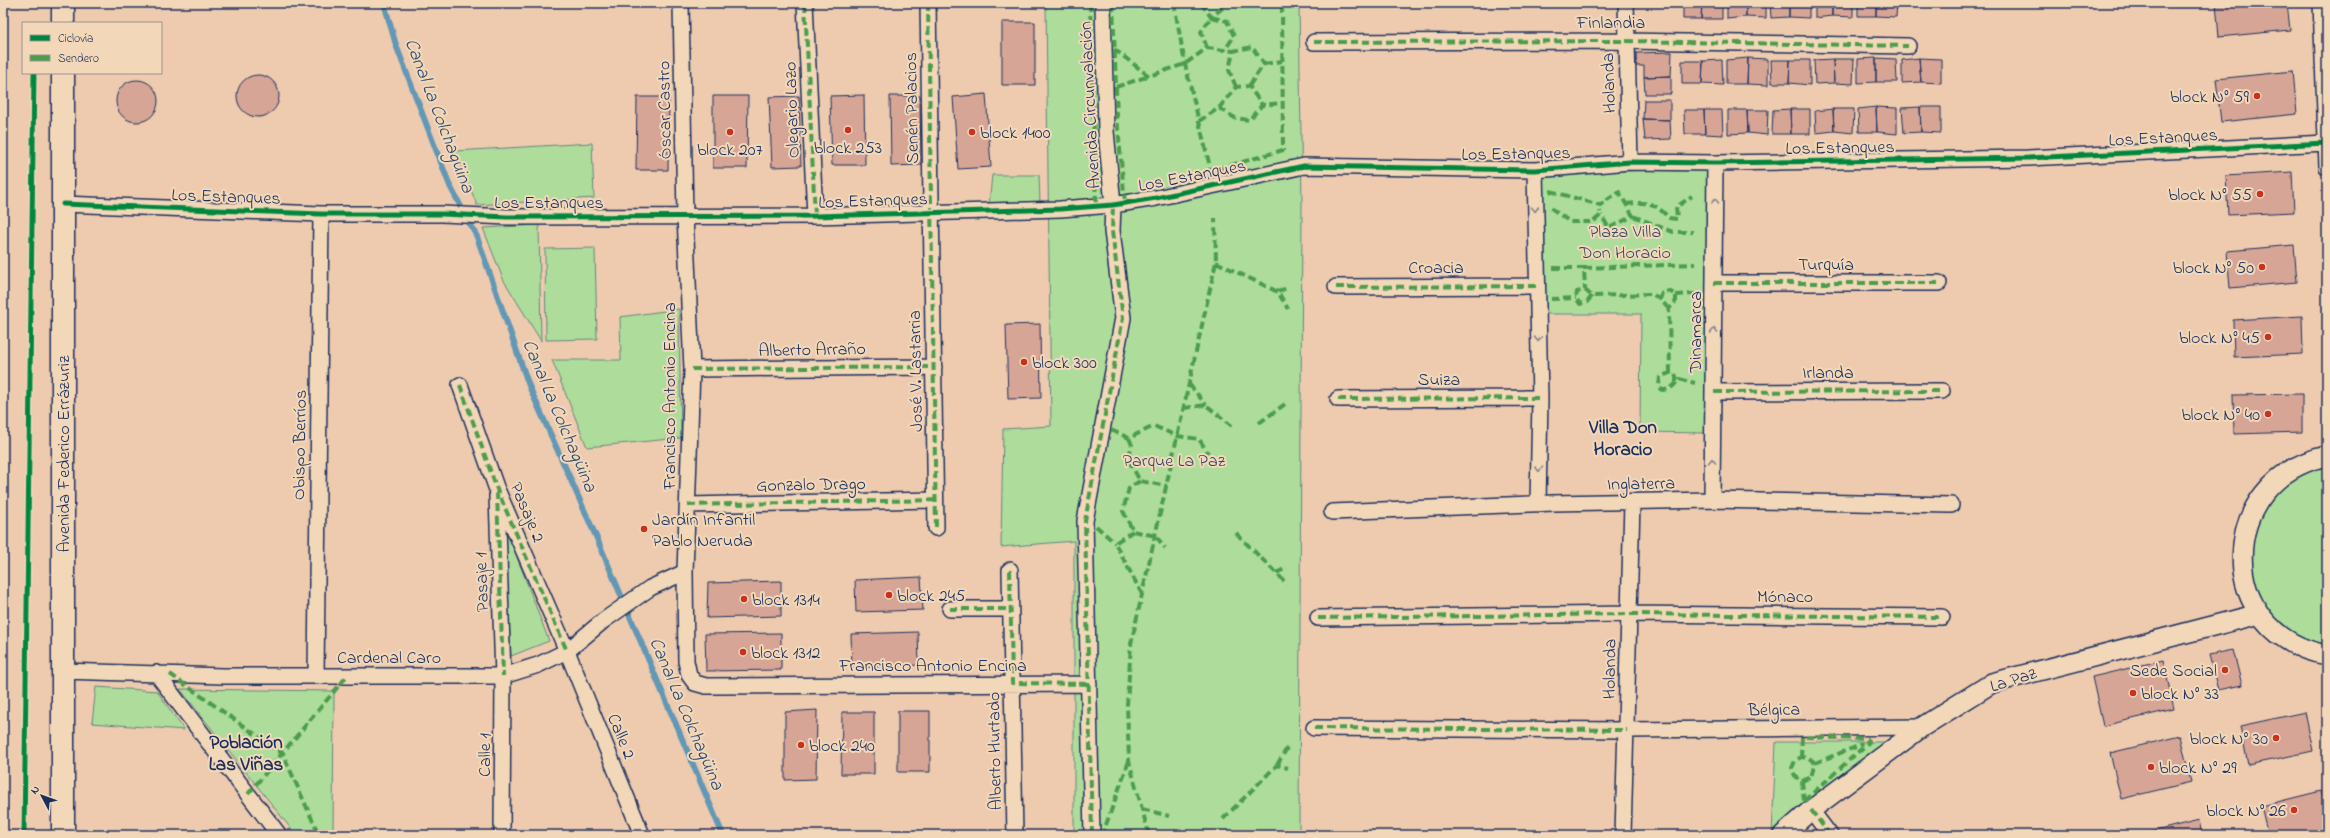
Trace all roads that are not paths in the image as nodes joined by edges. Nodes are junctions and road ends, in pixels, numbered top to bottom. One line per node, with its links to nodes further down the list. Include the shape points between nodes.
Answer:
1 (64, 3): 8 (main road)
2 (681, 3): 22 (street, Óscar Castro)
3 (805, 3): 23 (street, Olegario Lazo)
4 (928, 3): 20 (street, Senén Palacios)
5 (1103, 3): 19 (street, Avenida Circunvalación, via 1106,130)
6 (1626, 3): 9 (street, Holanda)
7 (2321, 3): 13 (street)
8 (63, 22)
9 (1626, 41): 10 (street, Finlandia); 11 (street, Finlandia); 14 (street, Holanda)
10 (1314, 42)
11 (1908, 46)
12 (63, 74): 18 (main road, Avenida Federico Errázuriz)
13 (2326, 143): 15 (street, Los Estanques, via 2028,158); 16 (street)
14 (1630, 162): 15 (street, Los Estanques); 17 (street, Los Estanques)
15 (1715, 163): 24 (street, Dinamarca, one-way to 15)
16 (2327, 167)
17 (1535, 170): 19 (street, Los Estanques, via 1304,166); 26 (street, one-way to 26)
18 (63, 204): 21 (street, Los Estanques); 55 (main road, Avenida Federico Errázuriz)
19 (1113, 205): 20 (street, Los Estanques); 60 (street, Avenida Circunvalación, via 1112,231 1123,318 1085,521)
20 (932, 213): 23 (street, Los Estanques); 28 (street, José V. Lastarria)
21 (321, 214): 22 (street, Los Estanques); 57 (street, Obispo Berríos)
22 (685, 216): 23 (street, Los Estanques); 29 (street, Francisco Antonio Encina)
23 (814, 216)
24 (1714, 283): 25 (street, Turquía); 32 (street, Dinamarca, one-way to 24)
25 (1939, 283)
26 (1536, 286): 27 (street, Croacia); 33 (street, one-way to 33)
27 (1336, 287)
28 (934, 367): 29 (street, Alberto Arraño); 37 (street, José V. Lastarria)
29 (692, 369): 41 (street, Francisco Antonio Encina)
30 (460, 385): 36 (street, Pasaje 2)
31 (1942, 390): 32 (street, Irlanda)
32 (1714, 392): 38 (street, Dinamarca, one-way to 32)
33 (1540, 398): 34 (street, Suiza); 40 (street, one-way to 40)
34 (1338, 399)
35 (2327, 456): 50 (street, via 2293,468 2267,489 2249,517 2241,550 2245,584)
36 (496, 487): 53 (street, Pasaje 2); 58 (street, Pasaje 1)
37 (935, 500): 41 (street, Gonzalo Drago); 44 (street, José V. Lastarria)
38 (1712, 500): 39 (street, Inglaterra); 42 (street, Inglaterra)
39 (1632, 503): 40 (street, Inglaterra); 49 (street, Holanda)
40 (1538, 504): 43 (street, Inglaterra)
41 (688, 505): 46 (street, Francisco Antonio Encina)
42 (1950, 505)
43 (1332, 512)
44 (936, 528)
45 (1010, 570): 48 (street, Alberto Hurtado)
46 (686, 572): 53 (street, Cardenal Caro, via 650,588 603,621); 59 (street, Francisco Antonio Encina, via 686,661 689,675 695,683 706,686)
47 (950, 608): 48 (street)
48 (1010, 609): 59 (street, Alberto Hurtado)
49 (1629, 614): 51 (street, Mónaco); 52 (street, Mónaco); 63 (street, Holanda)
50 (2259, 614): 54 (street, via 2274,631 2293,644 2313,653); 61 (street, La Paz, via 1992,683)
51 (1942, 617)
52 (1318, 618)
53 (567, 651): 58 (street, Cardenal Caro, via 538,665); 68 (street, Calle 2)
54 (2327, 655)
55 (63, 671): 56 (street, Cardenal Caro); 65 (main road, Avenida Federico Errázuriz)
56 (156, 674): 57 (street, Cardenal Caro); 66 (street)
57 (316, 676): 58 (street, Cardenal Caro)
58 (503, 676): 67 (street, Calle 1)
59 (1012, 683): 60 (street, Francisco Antonio Encina); 69 (street, Alberto Hurtado)
60 (1089, 684): 70 (street, Avenida Circunvalación)
61 (1922, 727): 63 (street, Bélgica); 64 (street, La Paz)
62 (1314, 728): 63 (street, Bélgica)
63 (1627, 730): 71 (street, Holanda)
64 (1812, 810): 72 (street, La Paz); 73 (street)
65 (63, 835)
66 (279, 835)
67 (502, 835)
68 (642, 835)
69 (1015, 835)
70 (1092, 835)
71 (1623, 835)
72 (1783, 835)
73 (1830, 835)

